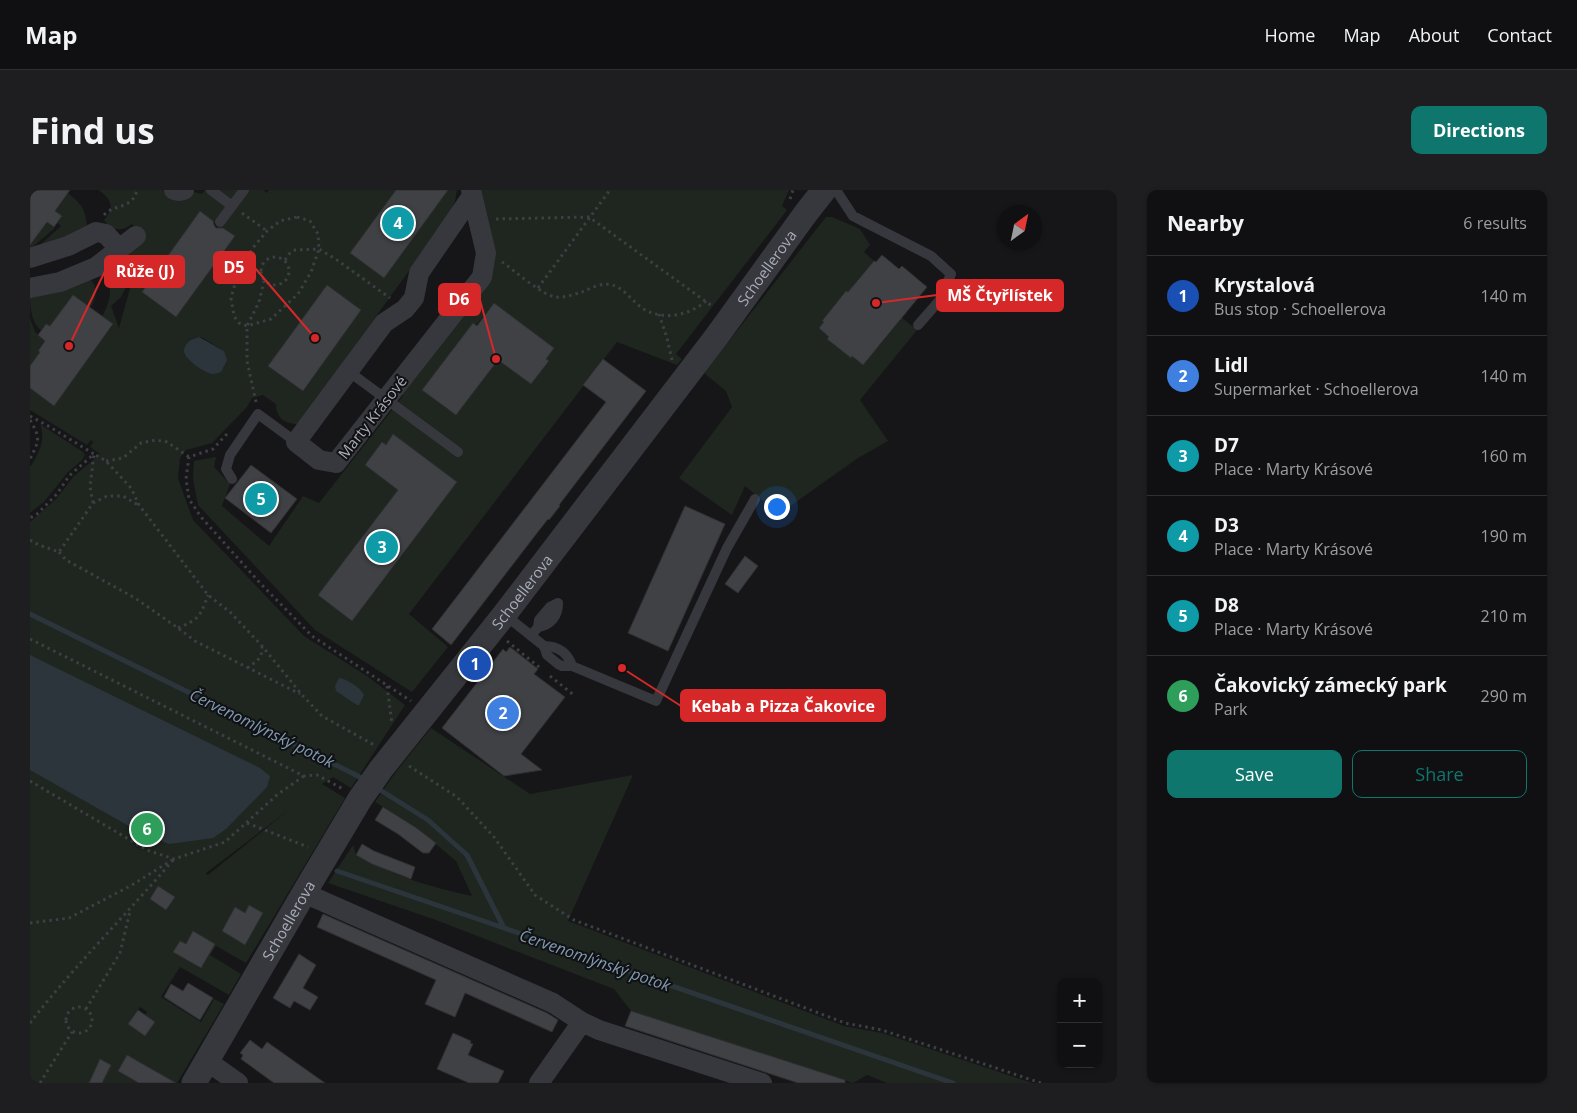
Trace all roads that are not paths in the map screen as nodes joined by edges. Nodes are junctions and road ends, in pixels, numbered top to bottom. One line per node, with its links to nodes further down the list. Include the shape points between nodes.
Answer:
1 (174, 190): 2 (street)
2 (184, 190)
3 (211, 190): 8 (lane)
4 (244, 190): 8 (lane)
5 (824, 190): 21 (street, Schoellerova)
6 (836, 190): 14 (lane, via 853,216 931,256 950,274 939,302)
7 (472, 193): 15 (street, Marty Krásové, via 419,273 414,298 405,309 384,323); 16 (street, Marty Krásové, via 486,253 482,277)
8 (232, 206): 9 (lane)
9 (220, 222)
10 (136, 236): 11 (street)
11 (119, 248): 12 (street, via 106,234 96,232 68,246); 13 (street, via 96,267 60,282)
12 (30, 258)
13 (30, 288)
14 (918, 325)
15 (348, 371): 16 (lane); 17 (street, Marty Krásové)
16 (386, 399): 17 (street, Marty Krásové, via 336,463 318,460); 18 (lane)
17 (296, 442): 19 (lane, via 258,414 230,454 226,469)
18 (458, 452)
19 (232, 479)
20 (755, 499): 23 (lane, via 727,548 656,701 586,674 572,666 569,656 554,646 544,646)
21 (504, 615): 23 (lane); 24 (street, Schoellerova, via 388,760 360,799)
22 (538, 627): 23 (lane)
23 (532, 636)
24 (304, 893): 25 (street, via 553,1003); 26 (street, Schoellerova)
25 (582, 1022): 29 (street); 30 (street)
26 (207, 1060): 27 (street, Schoellerova); 28 (street)
27 (194, 1083)
28 (238, 1083)
29 (539, 1083)
30 (762, 1083)

